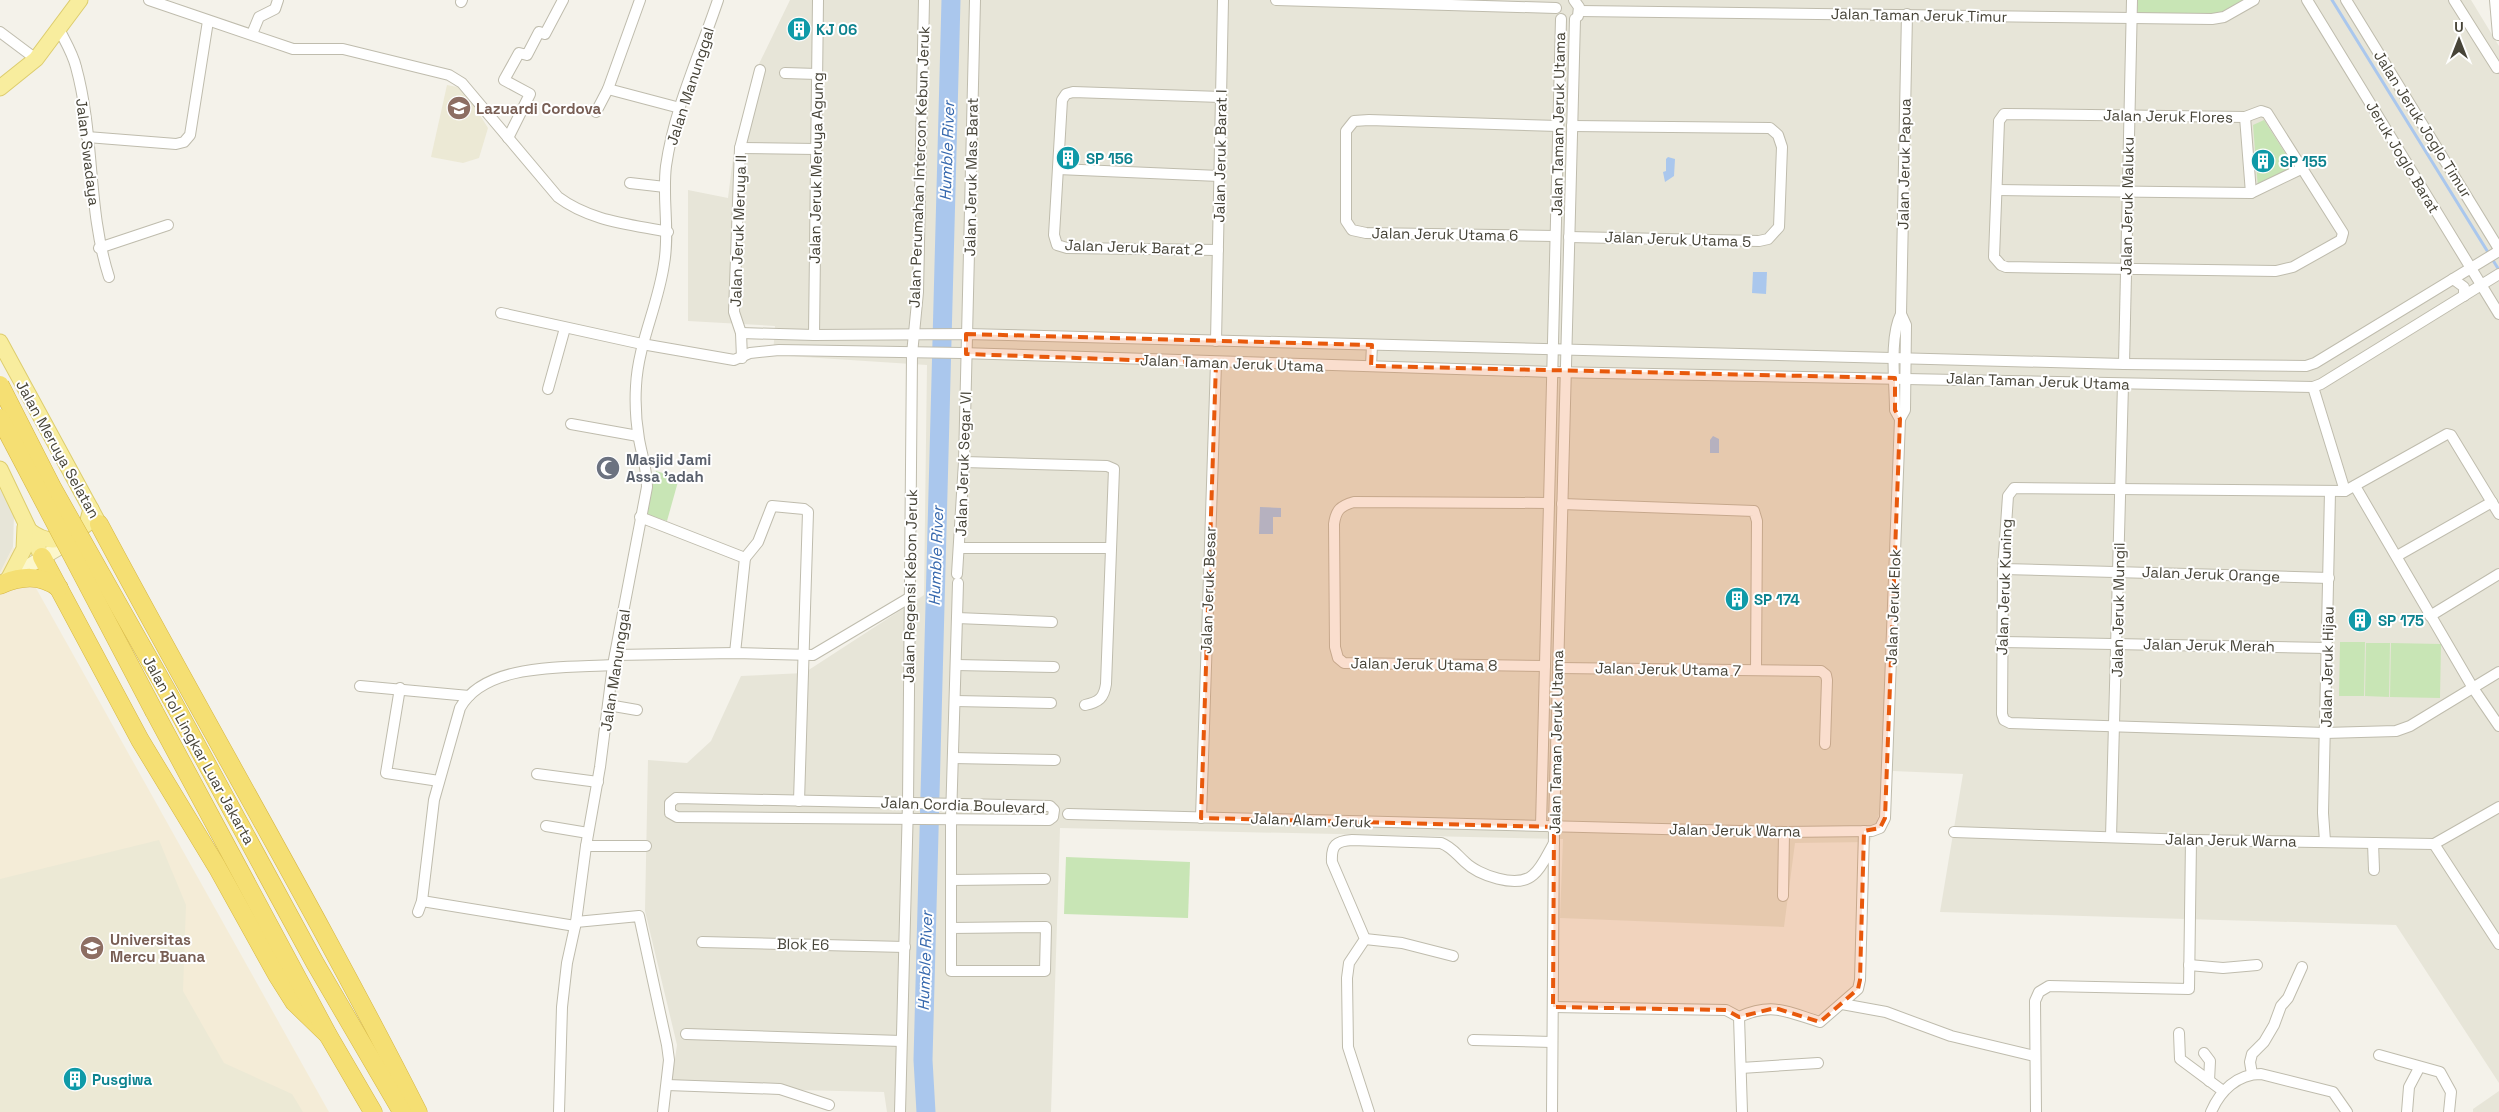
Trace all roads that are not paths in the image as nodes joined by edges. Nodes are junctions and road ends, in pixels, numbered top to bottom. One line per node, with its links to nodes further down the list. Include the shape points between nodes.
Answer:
1 (80, 0): 25 (main road)
2 (149, 0): 24 (street)
3 (278, 0): 27 (street, via 275,9 259,17)
4 (563, 0): 44 (street, via 545,34 539,32 527,55 519,53 504,80 530,94)
5 (640, 0): 35 (street)
6 (716, 0): 37 (street, Jalan Manunggal)
7 (818, 0): 33 (street, Jalan Jeruk Meruya Agung)
8 (924, 0): 76 (street, Jalan Perumahan Intercon Kebun Jeruk, via 918,292)
9 (974, 0): 74 (street, Jalan Jeruk Mas Barat)
10 (1223, 0): 36 (street, Jalan Jeruk Barat I)
11 (1276, 0): 19 (street)
12 (1575, 0): 21 (street)
13 (2132, 0): 23 (street, Jalan Jeruk Maluku)
14 (2254, 0): 23 (street, Jalan Taman Jeruk Timur, via 2224,18)
15 (2307, 0): 62 (street, Jeruk Joglo Barat)
16 (2346, 0): 61 (street, Jalan Jeruk Joglo Timur)
17 (2454, 0): 30 (street)
18 (2495, 0): 28 (street)
19 (1559, 2): 22 (street)
20 (1907, 14): 21 (street, Jalan Taman Jeruk Timur); 23 (street, Jalan Taman Jeruk Timur); 70 (street, Jalan Jeruk Papua)
21 (1577, 15): 22 (street, Jalan Taman Jeruk Timur, via 1565,21); 42 (street, Jalan Taman Jeruk Utama)
22 (1561, 19): 41 (street, Jalan Taman Jeruk Utama)
23 (2131, 19): 39 (street, Jalan Jeruk Maluku)
24 (208, 21): 27 (street); 43 (street, via 190,136 184,142)
25 (59, 28): 29 (main road); 43 (street, Jalan Swadaya, via 76,66)
26 (0, 32): 29 (street)
27 (252, 34): 44 (street, via 293,49 343,49 449,75 462,83)
28 (2497, 36)
29 (36, 59): 34 (main road)
30 (2497, 68)
31 (760, 70): 45 (street)
32 (785, 73): 33 (street)
33 (817, 74): 46 (street, Jalan Jeruk Meruya Agung)
34 (0, 88)
35 (608, 89): 37 (street); 38 (street)
36 (1221, 97): 48 (street, Jalan Jeruk Barat 2, via 1066,94 1062,100); 49 (street, Jalan Jeruk Barat I)
37 (680, 108): 51 (street, Jalan Manunggal, via 669,147)
38 (596, 112)
39 (2130, 116): 40 (street, Jalan Jeruk Flores); 52 (street, Jalan Jeruk Flores, via 2004,114 1999,121); 53 (street, Jalan Jeruk Maluku)
40 (2245, 117): 47 (street, Jalan Jeruk Flores, via 2267,112); 54 (street)
41 (1558, 126): 57 (street, Jalan Taman Jeruk Utama); 57 (street, Jalan Jeruk Utama 6, via 1369,120 1354,121 1346,131 1346,221 1352,230 1366,233)
42 (1572, 126): 58 (street, Jalan Taman Jeruk Utama); 58 (street, Jalan Jeruk Utama 5, via 1770,128 1778,135 1782,147 1779,227 1768,239)
43 (87, 137): 59 (street, Jalan Swadaya)
44 (508, 138): 56 (street, via 558,197 573,208 595,217)
45 (740, 148): 46 (street, Jalan Jeruk Meruya II); 73 (street, Jalan Jeruk Meruya II, via 734,312)
46 (816, 149): 75 (street, Jalan Jeruk Meruya Agung)
47 (2303, 168): 54 (street); 63 (street, Jalan Jeruk Flores, via 2343,233 2341,240 2293,267 2276,271)
48 (1058, 169): 49 (street); 60 (street, Jalan Jeruk Barat 2, via 1054,235 1058,245 1067,248)
49 (1219, 176): 60 (street, Jalan Jeruk Barat I)
50 (630, 183): 51 (street)
51 (664, 187): 56 (street, Jalan Manunggal)
52 (1997, 190): 53 (street); 63 (street, Jalan Jeruk Flores, via 1994,257 2001,265)
53 (2128, 193): 54 (street); 63 (street, Jalan Jeruk Maluku)
54 (2251, 194)
55 (168, 225): 59 (street)
56 (668, 232): 79 (street, Jalan Manunggal, via 664,265)
57 (1556, 236): 81 (street, Jalan Taman Jeruk Utama)
58 (1569, 236): 82 (street, Jalan Taman Jeruk Utama)
59 (99, 248): 65 (street, Jalan Swadaya)
60 (1218, 250): 77 (street, Jalan Jeruk Barat I)
61 (2497, 252): 62 (street, Jalan Taman Jeruk Utama)
62 (2474, 266): 66 (street, Jalan Taman Jeruk Utama); 67 (street, Jeruk Joglo Barat)
63 (2126, 267): 88 (street, Jalan Jeruk Maluku)
64 (2499, 274): 67 (street, Jalan Taman Jeruk Utama)
65 (109, 277)
66 (2453, 279): 68 (street, via 2464,287); 88 (street, Jalan Taman Jeruk Utama, via 2311,365)
67 (2485, 283): 68 (street, Jalan Taman Jeruk Utama); 71 (street, Jeruk Joglo Barat)
68 (2464, 296): 96 (street, Jalan Taman Jeruk Utama)
69 (501, 313): 72 (street, Jalan Taman Jeruk Utama)
70 (1901, 314): 86 (street, Jalan Jeruk Papua, via 1896,324); 86 (street, Jalan Jeruk Papua, via 1906,325 1906,346)
71 (2499, 314)
72 (565, 328): 79 (street, Jalan Taman Jeruk Utama); 97 (street)
73 (741, 333): 75 (street, Jalan Taman Jeruk Utama); 85 (street, Jalan Jeruk Meruya II)
74 (962, 334): 76 (street, Jalan Taman Jeruk Utama); 77 (street, Jalan Taman Jeruk Utama); 84 (street, Jalan Jeruk Mas Barat)
75 (814, 335): 76 (street, Jalan Taman Jeruk Utama)
76 (913, 335): 83 (street, Jalan Perumahan Intercon Kebun Jeruk)
77 (1216, 341): 80 (street, Jalan Taman Jeruk Utama)
78 (0, 342): 111 (main road, Jalan Meruya Selatan)
79 (642, 344): 85 (street, Jalan Taman Jeruk Utama, via 734,360); 101 (street, Jalan Manunggal, via 636,386)
80 (1372, 345): 81 (street, Jalan Taman Jeruk Utama); 89 (street)
81 (1553, 349): 82 (street, Jalan Taman Jeruk Utama); 90 (street, Jalan Taman Jeruk Utama)
82 (1566, 349): 86 (street, Jalan Taman Jeruk Utama); 91 (street, Jalan Taman Jeruk Utama)
83 (912, 354): 84 (street, Jalan Taman Jeruk Utama); 85 (street, Jalan Taman Jeruk Utama, via 779,350 750,353); 127 (street, Jalan Regensi Kebon Jeruk)
84 (962, 354): 87 (street, Jalan Taman Jeruk Utama); 102 (street, Jalan Jeruk Segar VI)
85 (742, 358)
86 (1900, 358): 88 (street, Jalan Taman Jeruk Utama); 92 (street, Jalan Jeruk Papua); 93 (street, Jalan Jeruk Papua)
87 (1216, 363): 89 (street, Jalan Taman Jeruk Utama); 169 (street, Jalan Jeruk Besar)
88 (2124, 364)
89 (1372, 366): 90 (street, Jalan Taman Jeruk Utama)
90 (1552, 372): 91 (street, Jalan Taman Jeruk Utama); 109 (street, Jalan Taman Jeruk Utama)
91 (1566, 372): 92 (street, Jalan Taman Jeruk Utama); 110 (street, Jalan Taman Jeruk Utama)
92 (1895, 378): 93 (street, Jalan Taman Jeruk Utama); 99 (street, Jalan Jeruk Elok, via 1895,410)
93 (1906, 378): 94 (street, Jalan Taman Jeruk Utama); 99 (street, Jalan Jeruk Elok, via 1905,410)
94 (2123, 384): 96 (street, Jalan Taman Jeruk Utama); 105 (street, Jalan Jeruk Mungil)
95 (0, 385): 223 (highway, Jalan Tol Lingkar Luar Jakarta, bridge, via 53,489 315,963)
96 (2313, 387): 106 (street)
97 (548, 390)
98 (0, 418): 207 (highway, Jalan Tol Lingkar Luar Jakarta, bridge)
99 (1900, 418): 162 (street, Jalan Jeruk Elok)
100 (572, 424): 101 (street)
101 (638, 436): 113 (street, Jalan Manunggal, via 648,471 648,487)
102 (964, 462): 116 (street, Jalan Jeruk Segar VI); 117 (street, via 1107,466 1114,469)
103 (0, 470): 114 (main road)
104 (2355, 486): 106 (street, Jalan Jeruk Kuning); 108 (street, Jalan Jeruk Kuning, via 2447,434 2451,435); 118 (street)
105 (2120, 488): 107 (street, Jalan Jeruk Kuning); 121 (street, Jalan Jeruk Kuning, via 2014,488 2008,496); 122 (street, Jalan Jeruk Mungil)
106 (2345, 491): 107 (street, Jalan Jeruk Kuning)
107 (2330, 492): 124 (street, Jalan Jeruk Hijau)
108 (2492, 502): 112 (street, Jalan Jeruk Kuning); 118 (street)
109 (1549, 503): 139 (street, Jalan Taman Jeruk Utama); 139 (street, Jalan Jeruk Utama 8, via 1354,502 1342,506 1336,513 1334,524 1334,647 1344,663)
110 (1562, 504): 141 (street, Jalan Taman Jeruk Utama); 142 (street, Jalan Jeruk Utama 7, via 1754,511 1757,521)
111 (91, 509): 114 (main road, via 86,524 59,540 46,541); 115 (main road, Jalan Meruya Selatan)
112 (2499, 514)
113 (640, 517): 120 (street); 135 (street, Jalan Manunggal)
114 (27, 524): 119 (main road); 125 (main road, via 24,549)
115 (99, 524): 119 (main road, Jalan Meruya Selatan); 224 (highway, via 346,971)
116 (960, 548): 117 (street); 129 (street, Jalan Jeruk Segar VI)
117 (1111, 548): 151 (street, via 1104,694 1097,702)
118 (2397, 556): 128 (street)
119 (42, 557): 125 (main road, Jalan Meruya Selatan); 126 (highway)
120 (745, 558): 134 (street); 136 (street, via 758,542 772,506 808,512)
121 (2003, 569): 122 (street, Jalan Jeruk Orange); 131 (street, Jalan Jeruk Kuning)
122 (2119, 572): 124 (street, Jalan Jeruk Orange); 132 (street, Jalan Jeruk Mungil)
123 (2499, 574): 128 (street)
124 (2329, 578): 133 (street, Jalan Jeruk Hijau)
125 (3, 582): 126 (highway, via 29,577 46,580)
126 (59, 588): 207 (highway, via 140,740 217,867 277,975 294,1002)
127 (909, 598): 136 (street, via 821,652); 164 (street, Jalan Regensi Kebon Jeruk)
128 (2430, 616): 146 (street)
129 (957, 618): 130 (street); 138 (street, Jalan Jeruk Segar VI)
130 (1052, 622)
131 (2002, 642): 132 (street, Jalan Jeruk Merah); 154 (street, Jalan Jeruk Kuning, via 2004,720 2010,723)
132 (2117, 643): 133 (street, Jalan Jeruk Merah); 154 (street, Jalan Jeruk Mungil)
133 (2327, 648): 155 (street, Jalan Jeruk Hijau)
134 (735, 653): 135 (street); 136 (street)
135 (615, 655): 137 (street, Jalan Manunggal)
136 (802, 656): 163 (street)
137 (613, 665): 147 (street, via 514,673 496,678); 150 (street, Jalan Manunggal)
138 (956, 665): 140 (street); 148 (street, Jalan Jeruk Segar VI)
139 (1545, 666): 172 (street, Jalan Taman Jeruk Utama)
140 (1054, 667)
141 (1558, 668): 142 (street, Jalan Jeruk Utama 7); 173 (street, Jalan Taman Jeruk Utama)
142 (1756, 670): 156 (street, via 1821,671 1826,675)
143 (2499, 672): 146 (street, Jalan Jeruk Kuning)
144 (360, 686): 145 (street)
145 (400, 688): 147 (street); 160 (street, via 386,773)
146 (2473, 688): 153 (street); 155 (street, Jalan Jeruk Kuning, via 2396,731)
147 (469, 696): 160 (street, via 460,708)
148 (955, 701): 149 (street); 157 (street, Jalan Jeruk Segar VI)
149 (1051, 703)
150 (608, 705): 152 (street); 161 (street, Jalan Manunggal)
151 (1084, 705)
152 (637, 710)
153 (2499, 726)
154 (2115, 727): 155 (street, Jalan Jeruk Kuning); 178 (street, Jalan Jeruk Mungil)
155 (2326, 733): 180 (street, Jalan Jeruk Hijau)
156 (1825, 744)
157 (953, 758): 158 (street); 165 (street, Jalan Jeruk Segar VI)
158 (1055, 760)
159 (537, 774): 161 (street)
160 (439, 781): 190 (street, via 431,818)
161 (598, 782): 175 (street, Jalan Manunggal)
162 (1886, 794): 174 (street, Jalan Jeruk Warna, via 1884,824 1872,831)
163 (799, 800): 164 (street, Jalan Cordia Boulevard); 168 (street, Jalan Cordia Boulevard, via 676,798 670,803 670,813 677,817)
164 (913, 803): 165 (street, Jalan Cordia Boulevard); 168 (street, Jalan Regensi Kebon Jeruk)
165 (948, 804): 170 (street, Jalan Jeruk Segar VI); 170 (street, Jalan Cordia Boulevard, via 1050,806 1054,810 1054,817 1049,820)
166 (2499, 807): 183 (street)
167 (1068, 814): 169 (street, Jalan Alam Jeruk)
168 (911, 818): 170 (street, Jalan Cordia Boulevard); 197 (street, Jalan Regensi Kebon Jeruk)
169 (1201, 818): 172 (street, Jalan Alam Jeruk)
170 (948, 819): 188 (street, Jalan Jeruk Segar VI)
171 (546, 826): 175 (street)
172 (1541, 826): 173 (street, Jalan Alam Jeruk)
173 (1554, 826): 176 (street, Jalan Jeruk Warna); 181 (street, Jalan Taman Jeruk Utama)
174 (1864, 831): 176 (street, Jalan Jeruk Warna); 202 (street, via 1860,980 1858,989)
175 (588, 832): 184 (street, Jalan Manunggal)
176 (1784, 832): 189 (street)
177 (1954, 832): 178 (street, Jalan Jeruk Warna)
178 (2111, 837): 179 (street, Jalan Jeruk Warna)
179 (2190, 840): 180 (street, Jalan Jeruk Warna); 200 (street)
180 (2325, 842): 182 (street, Jalan Jeruk Warna)
181 (1554, 843): 194 (street, via 1532,876 1509,881 1470,866 1441,843 1340,841 1334,844 1332,862); 203 (street, Jalan Taman Jeruk Utama)
182 (2373, 843): 183 (street, Jalan Jeruk Warna); 186 (street)
183 (2434, 844): 196 (street)
184 (586, 846): 185 (street); 192 (street, Jalan Manunggal)
185 (646, 846)
186 (2374, 870)
187 (1045, 879): 188 (street)
188 (951, 880): 193 (street, Jalan Jeruk Segar VI)
189 (1783, 896)
190 (422, 900): 191 (street); 192 (street)
191 (418, 912)
192 (575, 924): 219 (street, via 639,916 668,1045); 225 (street, Jalan Manunggal, via 564,992)
193 (951, 928): 193 (street, Jalan Jeruk Segar VI, via 951,971 1045,971 1046,927)
194 (1364, 940): 198 (street, via 1402,943); 228 (street, via 1349,963 1348,1047)
195 (702, 942): 197 (street, Blok E6)
196 (2499, 944)
197 (905, 946): 208 (street, Jalan Regensi Kebon Jeruk)
198 (1453, 956)
199 (2257, 965): 200 (street)
200 (2189, 966): 213 (street, via 2189,989 2049,986 2038,992)
201 (2302, 967): 217 (street, via 2274,1025 2252,1054)
202 (1842, 1004): 204 (street, via 1820,1022 1775,1008 1763,1008); 213 (street, via 1886,1012 1951,1036)
203 (1553, 1007): 204 (street, via 1726,1010); 210 (street, Jalan Taman Jeruk Utama)
204 (1739, 1017): 215 (street)
205 (2179, 1033): 218 (street, via 2180,1059)
206 (686, 1034): 208 (street)
207 (328, 1035): 222 (highway, Jalan Tol Lingkar Luar Jakarta)
208 (901, 1040): 227 (street, Jalan Regensi Kebon Jeruk)
209 (1473, 1040): 210 (street)
210 (1552, 1042): 229 (street, Jalan Taman Jeruk Utama)
211 (2204, 1053): 218 (street, via 2210,1061)
212 (2379, 1055): 216 (street)
213 (2034, 1056): 231 (street)
214 (1818, 1063): 215 (street)
215 (1741, 1068): 230 (street)
216 (2419, 1068): 234 (street, via 2409,1087); 235 (street, via 2434,1069 2443,1076 2451,1092)
217 (2252, 1074): 220 (street, via 2238,1079); 233 (street, via 2333,1092)
218 (2209, 1081): 220 (street)
219 (667, 1085): 221 (street, via 780,1089); 226 (street)
220 (2223, 1091): 232 (street)
221 (829, 1105)
222 (373, 1112)
223 (402, 1112)
224 (418, 1112)
225 (559, 1112)
226 (663, 1112)
227 (900, 1112)
228 (1369, 1112)
229 (1552, 1112)
230 (1742, 1112)
231 (2036, 1112)
232 (2211, 1112)
233 (2347, 1112)
234 (2407, 1112)
235 (2449, 1112)

